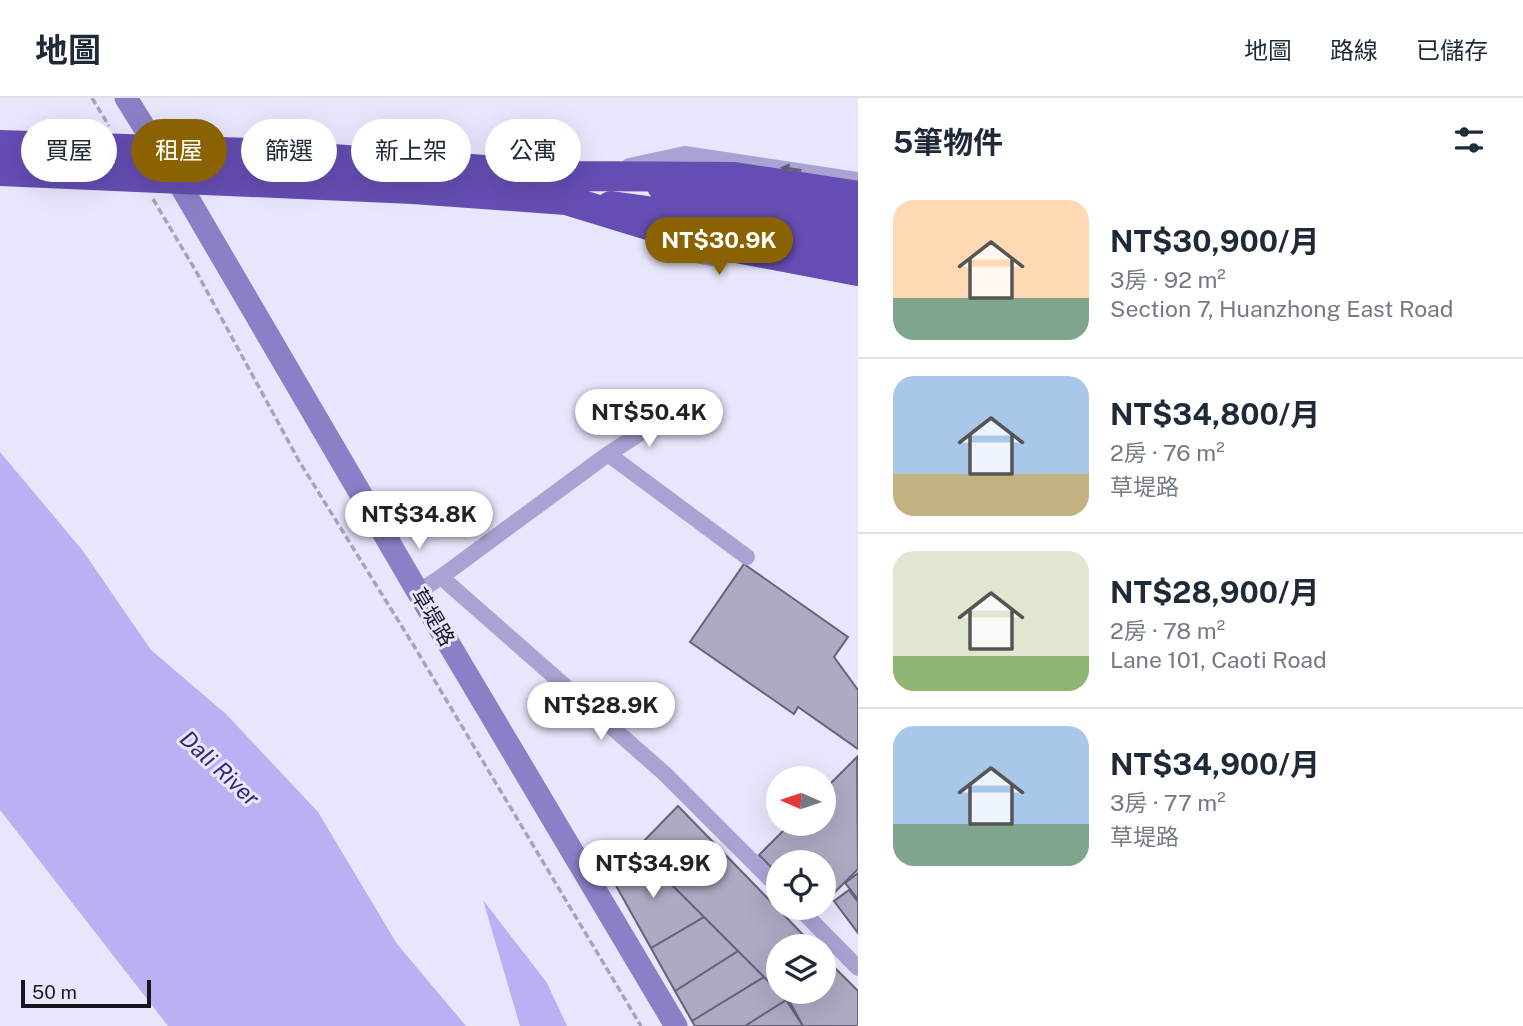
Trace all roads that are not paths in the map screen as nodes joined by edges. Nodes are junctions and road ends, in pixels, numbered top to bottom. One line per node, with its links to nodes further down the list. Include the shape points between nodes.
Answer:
1 (126, 98): 2 (street, 草堤路)
2 (139, 119)
3 (0, 145): 9 (highway, bridge, via 251,153)
4 (227, 148): 6 (street)
5 (0, 171): 9 (highway, bridge, via 414,189)
6 (606, 171): 7 (street, one-way to 6, via 685,154); 11 (street)
7 (858, 180)
8 (180, 183): 12 (street, via 413,194 565,207); 22 (street, 草堤路)
9 (568, 188): 10 (highway, bridge, via 734,177); 13 (highway, bridge, via 687,189); 14 (highway, bridge, via 670,212); 16 (highway, bridge, via 700,241)
10 (858, 196)
11 (858, 209)
12 (597, 216): 15 (street); 17 (street, via 684,253)
13 (858, 219)
14 (858, 244)
15 (858, 255)
16 (858, 271)
17 (858, 285)
18 (670, 414): 19 (street)
19 (608, 454): 20 (street); 21 (street)
20 (747, 557)
21 (441, 578): 22 (street); 23 (street, via 665,774)
22 (418, 592): 26 (street, 草堤路)
23 (766, 875)
24 (811, 920): 25 (street)
25 (858, 968)
26 (676, 1026)

